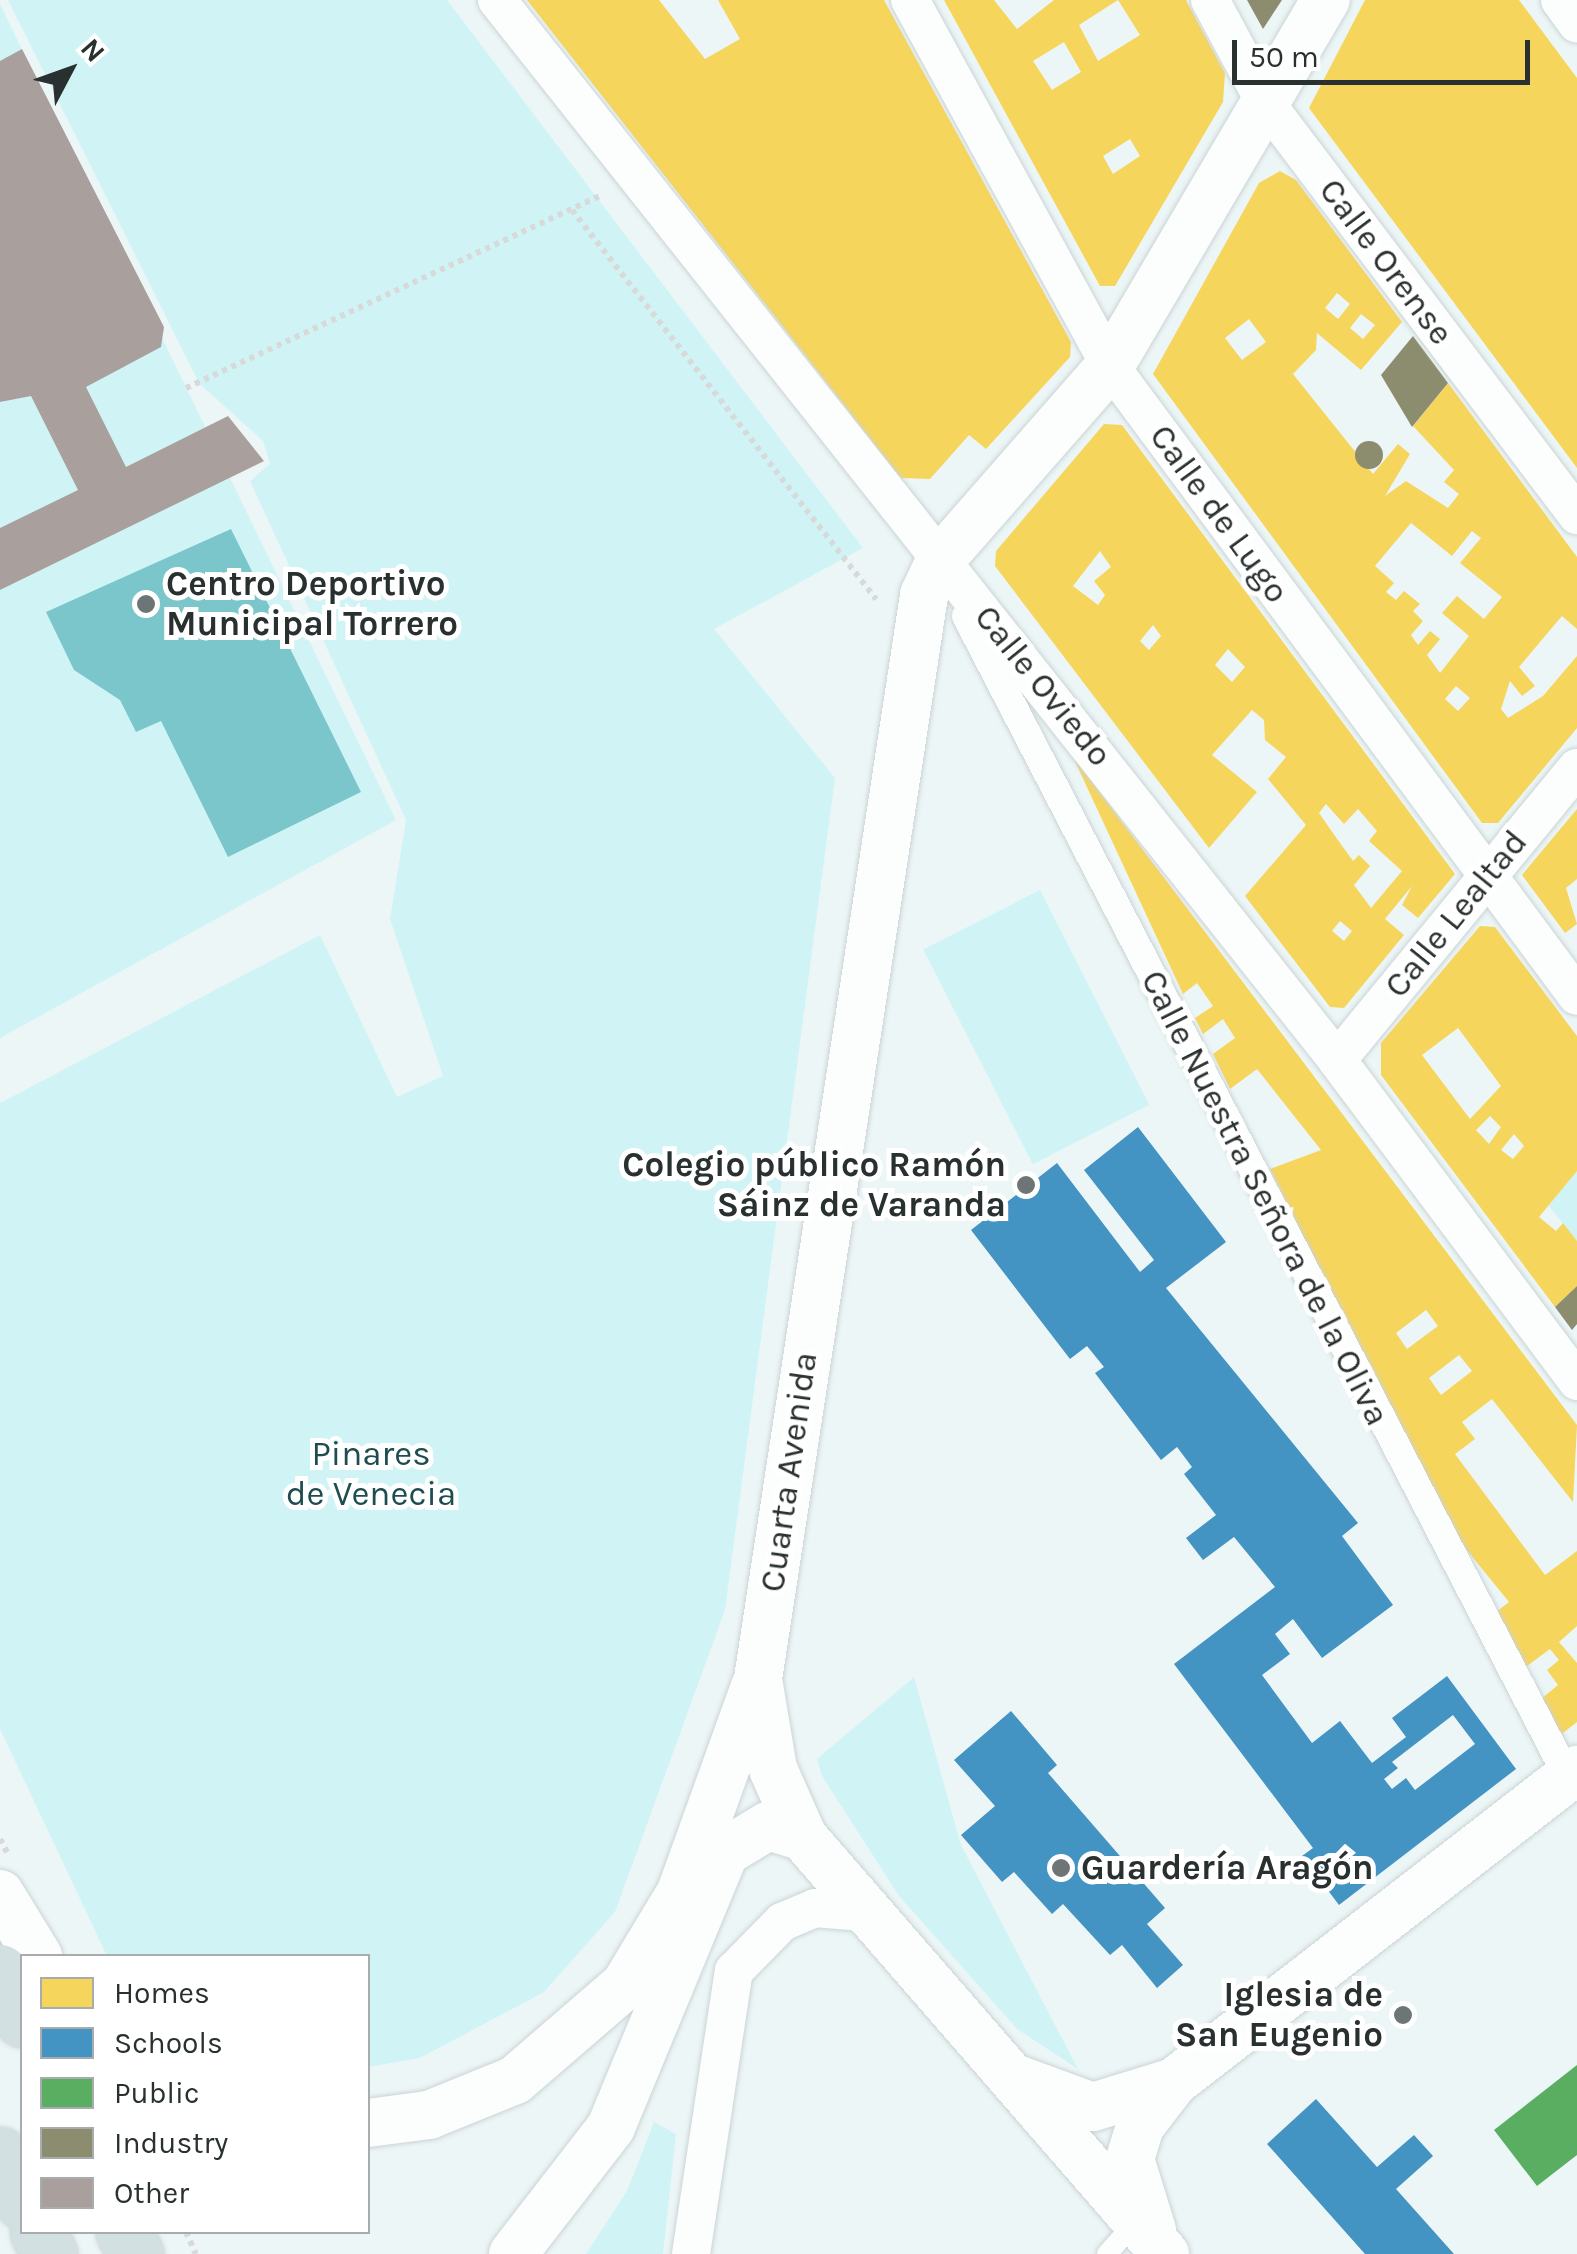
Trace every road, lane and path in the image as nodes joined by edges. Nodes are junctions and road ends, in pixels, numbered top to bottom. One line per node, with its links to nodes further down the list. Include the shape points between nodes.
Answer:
1 (497, 0): 8 (street, Calle Oviedo)
2 (910, 0): 10 (street, Calle de Lugo)
3 (1210, 0): 7 (street, Calle Orense)
4 (1326, 0): 7 (street)
5 (1560, 0): 6 (street)
6 (1577, 23)
7 (1265, 102): 10 (street); 12 (street, Calle Orense)
8 (635, 180): 9 (path); 13 (street, Calle Oviedo)
9 (572, 209): 11 (path); 14 (path)
10 (1110, 366): 13 (street); 17 (street, Calle de Lugo)
11 (186, 388)
12 (1577, 515)
13 (941, 559): 19 (street, Calle Oviedo); 21 (street, Cuarta Avenida, via 913,635)
14 (876, 599)
15 (966, 616): 22 (street, Calle Nuestra Señora de la Oliva)
16 (1577, 768): 17 (street, Calle Lealtad)
17 (1486, 876): 18 (street, Calle de Lugo); 19 (street, Calle Lealtad)
18 (1577, 996)
19 (1337, 1060): 20 (street, Calle Oviedo)
20 (1577, 1381)
21 (758, 1679): 23 (street, Cuarta Avenida, via 773,1769); 31 (street, via 681,1892 625,1986 515,2080 429,2116)
22 (1574, 1780): 30 (street)
23 (802, 1837): 25 (street, Cuarta Avenida); 35 (street, via 768,1826 726,1852 611,2127)
24 (0, 1894): 26 (street)
25 (863, 1912): 29 (street, Cuarta Avenida); 36 (street, via 815,1908 782,1922 734,1971)
26 (37, 1954)
27 (0, 1972): 28 (highway)
28 (20, 2015)
29 (991, 2061): 30 (street, via 1069,2104 1120,2103); 34 (street, Cuarta Avenida)
30 (1174, 2082): 34 (street, via 1140,2126 1130,2159 1144,2217)
31 (370, 2123)
32 (0, 2156): 33 (highway)
33 (20, 2197)
34 (1143, 2246)
35 (513, 2254)
36 (691, 2254)

